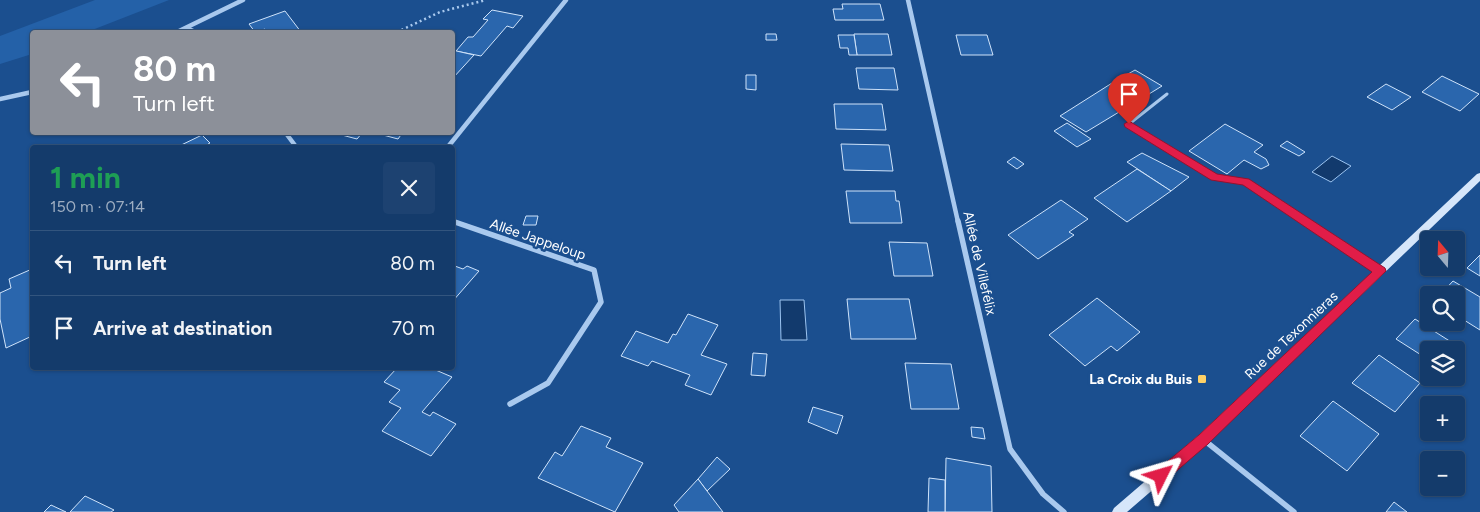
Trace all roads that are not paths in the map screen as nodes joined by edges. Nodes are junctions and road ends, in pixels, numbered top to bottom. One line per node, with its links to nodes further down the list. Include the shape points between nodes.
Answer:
1 (243, 0): 4 (street)
2 (566, 0): 12 (street)
3 (908, 0): 18 (street, Allée de Villefélix, via 1010,449 1043,494)
4 (187, 28): 5 (street); 6 (street)
5 (182, 30)
6 (191, 30)
7 (30, 92): 9 (street)
8 (1167, 94): 15 (lane, via 1129,124 1215,178 1246,181)
9 (0, 99)
10 (286, 135): 11 (street)
11 (295, 145)
12 (449, 145)
13 (1480, 176): 15 (main road, Rue de Texonnieras)
14 (455, 222): 16 (street, Allée Jappeloup, via 594,270 601,302 548,383)
15 (1380, 271): 17 (main road, Rue de Texonnieras)
16 (510, 404)
17 (1204, 439): 19 (main road, Rue de Texonnieras); 20 (street)
18 (1064, 512)
19 (1118, 512)
20 (1294, 512)

